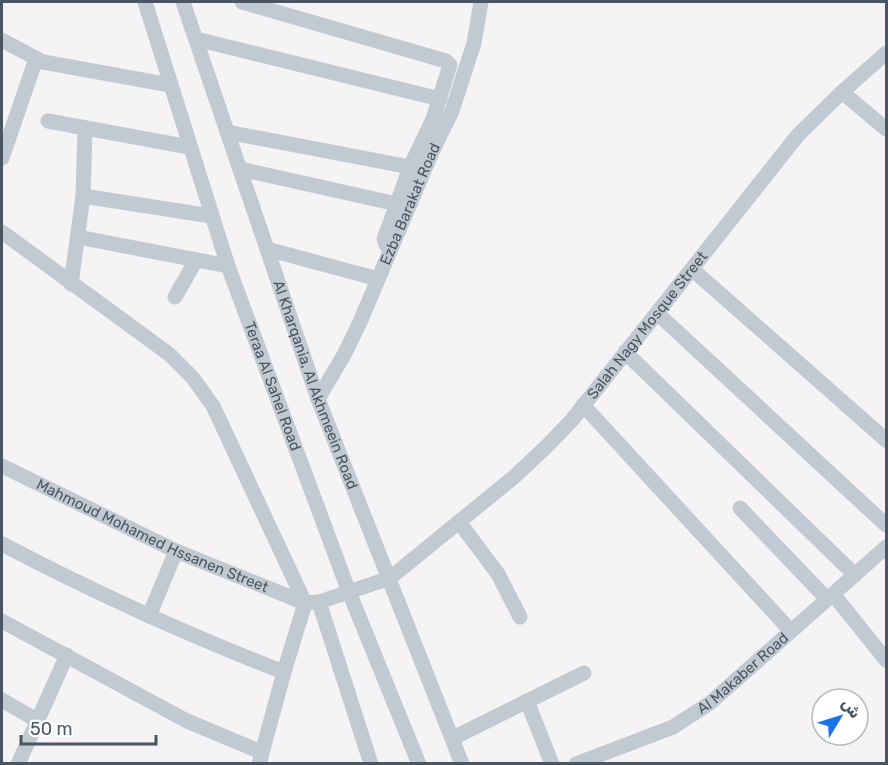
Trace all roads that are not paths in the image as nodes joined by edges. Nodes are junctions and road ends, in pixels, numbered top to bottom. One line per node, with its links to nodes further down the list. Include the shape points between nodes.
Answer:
1 (183, 2): 5 (street, Al Kharqania, Al Akhmeein Road)
2 (242, 2): 11 (street, via 446,61 450,68)
3 (481, 2): 26 (street, Ezba Barakat Road, via 474,42 452,111)
4 (141, 3): 9 (street, Teraa Al Sahel Road)
5 (196, 39): 11 (street); 15 (street, Al Kharqania, Al Akhmeein Road)
6 (2, 40): 8 (street)
7 (886, 53): 10 (street, Salah Nagy Mosque Street)
8 (36, 59): 9 (street); 17 (street)
9 (170, 85): 16 (street, Teraa Al Sahel Road)
10 (842, 92): 14 (street); 29 (street, Salah Nagy Mosque Street, via 798,135)
11 (440, 99): 18 (street)
12 (48, 121): 13 (street)
13 (85, 128): 16 (street); 20 (street)
14 (886, 129)
15 (227, 132): 18 (street); 19 (street, Al Kharqania, Al Akhmeein Road)
16 (189, 147): 22 (street, Teraa Al Sahel Road)
17 (2, 158)
18 (410, 167): 21 (street)
19 (240, 169): 21 (street); 25 (street, Al Kharqania, Al Akhmeein Road)
20 (83, 196): 22 (street); 24 (street)
21 (396, 204): 26 (street, via 384,239)
22 (211, 216): 28 (street, Teraa Al Sahel Road)
23 (2, 232): 31 (street)
24 (78, 237): 27 (street); 31 (street)
25 (267, 249): 30 (street); 35 (street, Al Kharqania, Al Akhmeein Road)
26 (390, 249): 30 (street, Ezba Barakat Road)
27 (196, 260): 28 (street); 32 (street)
28 (228, 266): 47 (street, Teraa Al Sahel Road)
29 (693, 270): 33 (street, Salah Nagy Mosque Street); 37 (street)
30 (378, 279): 35 (street, Ezba Barakat Road, via 345,353)
31 (71, 284): 49 (street, via 169,354 200,387)
32 (175, 297)
33 (657, 313): 34 (street, Salah Nagy Mosque Street); 41 (street)
34 (626, 352): 36 (street, Salah Nagy Mosque Street); 45 (street)
35 (318, 399): 46 (street, Al Kharqania, Al Akhmeein Road)
36 (584, 405): 40 (street, Salah Nagy Mosque Street, via 514,477); 53 (street)
37 (886, 440)
38 (2, 466): 44 (street, Mahmoud Mohamed Hssanen Street)
39 (740, 508): 48 (street)
40 (459, 522): 46 (street, Salah Nagy Mosque Street); 51 (street, via 498,574)
41 (886, 525)
42 (2, 544): 50 (street)
43 (886, 547): 45 (street, Al Makaber Road)
44 (176, 551): 49 (street, Mahmoud Mohamed Hssanen Street); 50 (street)
45 (855, 575): 48 (street, Al Makaber Road)
46 (390, 578): 47 (street, Salah Nagy Mosque Street); 61 (street, Al Kharqania, Al Akhmeein Road)
47 (350, 592): 49 (street, Salah Nagy Mosque Street); 65 (street, Teraa Al Sahel Road)
48 (830, 597): 53 (street, Al Makaber Road); 55 (street)
49 (312, 603): 56 (street); 64 (street)
50 (149, 616): 56 (street)
51 (520, 617)
52 (2, 621): 54 (street)
53 (790, 630): 68 (street, Al Makaber Road, via 692,716)
54 (67, 655): 60 (street); 62 (street)
55 (886, 660)
56 (284, 672): 62 (street)
57 (584, 673): 59 (street)
58 (2, 700): 60 (street)
59 (527, 701): 61 (street); 67 (street)
60 (38, 721): 63 (street)
61 (453, 738): 66 (street, Al Kharqania, Al Akhmeein Road)
62 (260, 758)
63 (18, 764)
64 (371, 764)
65 (419, 764)
66 (462, 764)
67 (552, 764)
68 (576, 764)

